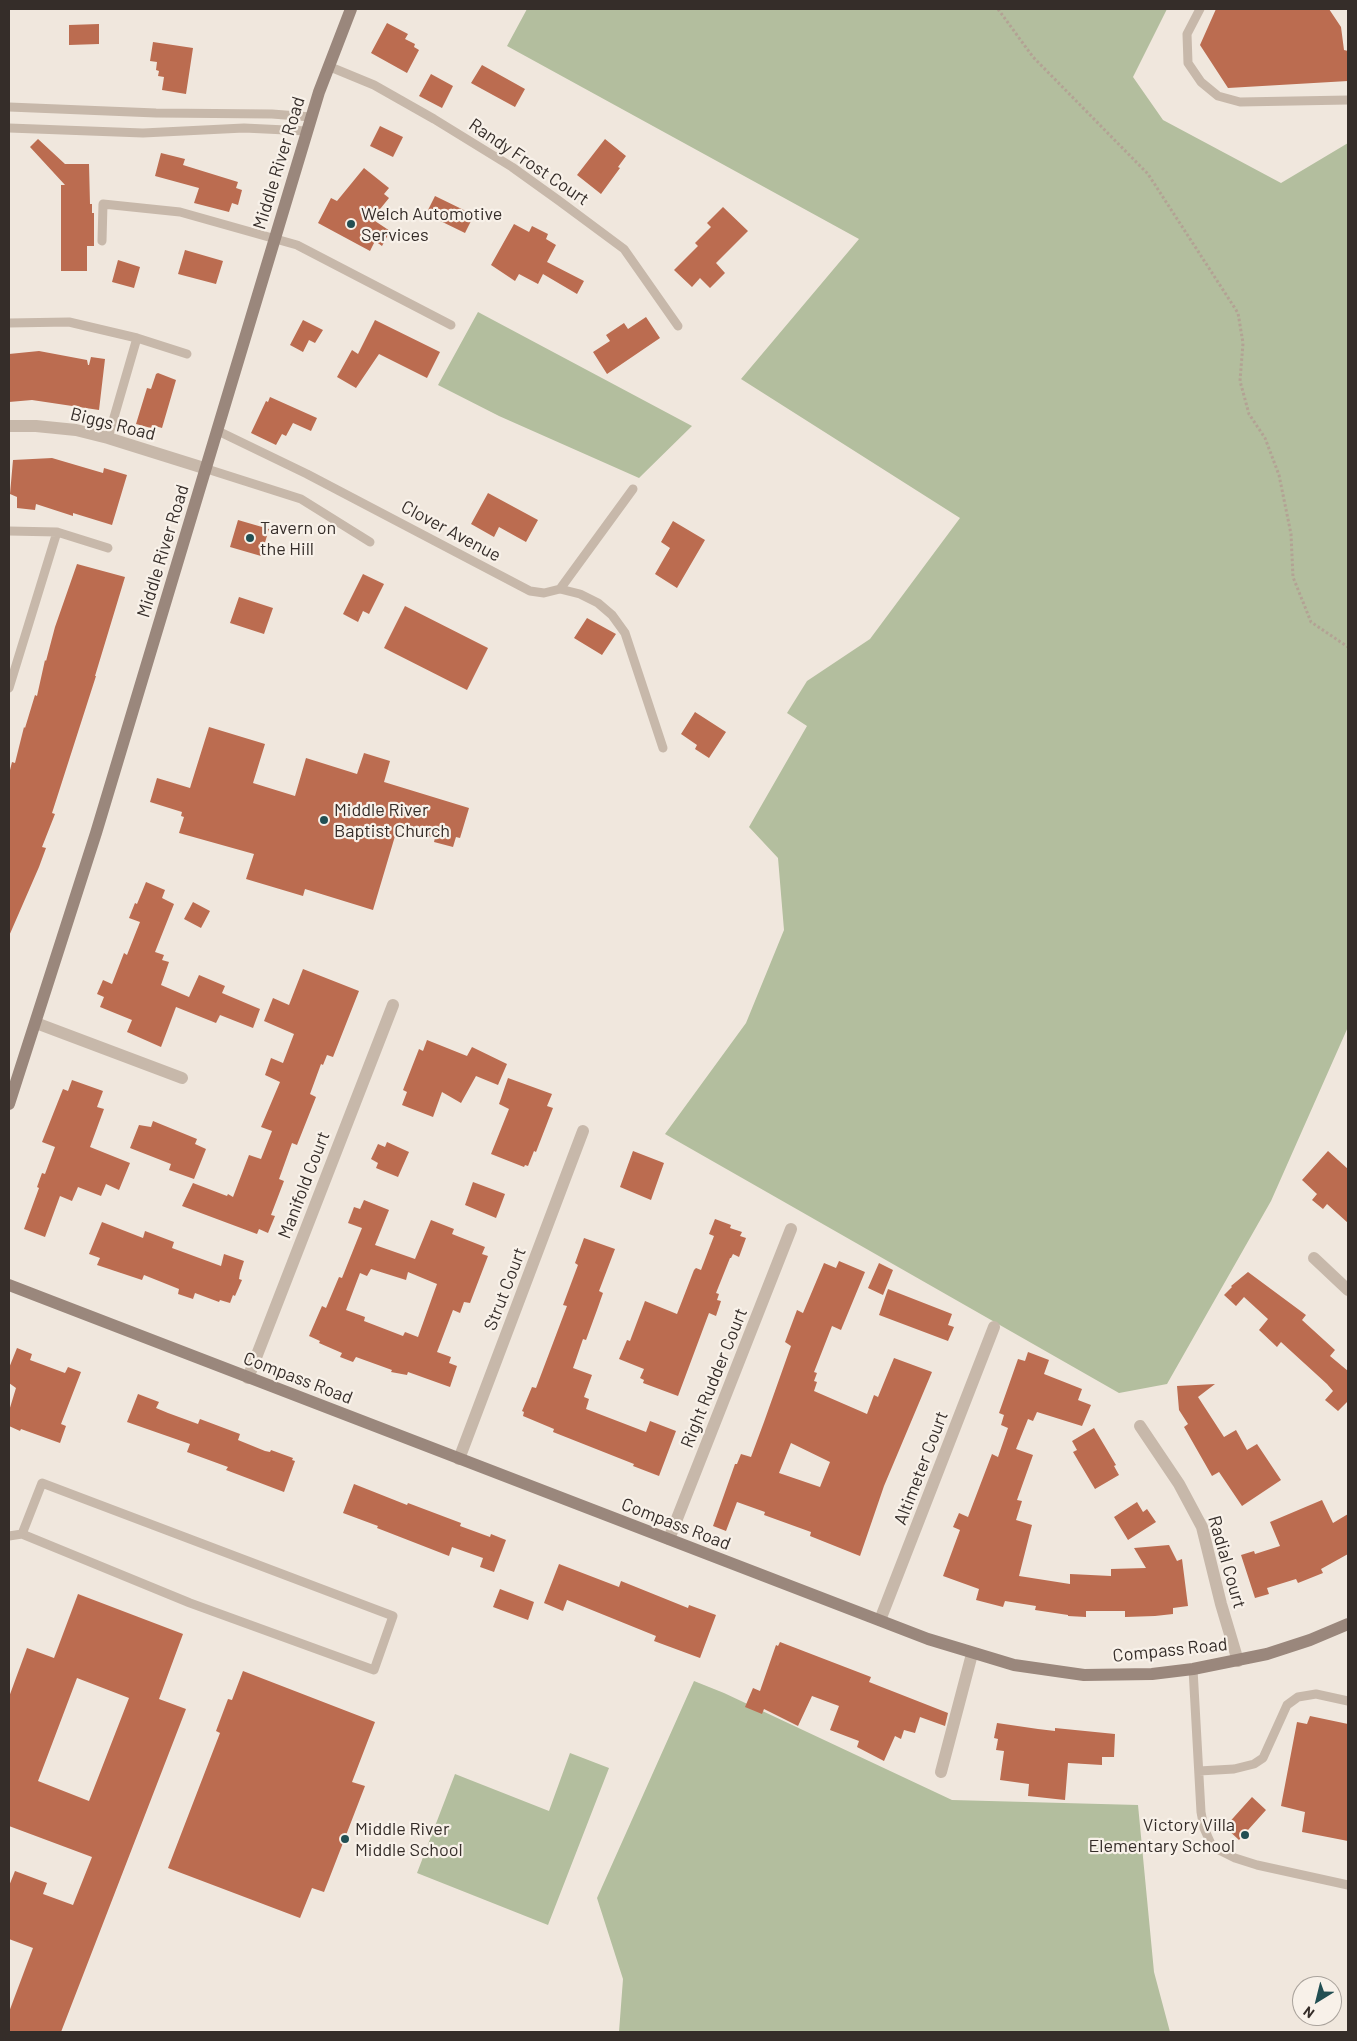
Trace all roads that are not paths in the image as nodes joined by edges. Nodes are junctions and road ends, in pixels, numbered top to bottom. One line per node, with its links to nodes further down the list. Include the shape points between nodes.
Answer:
1 (351, 9): 3 (street, Middle River Road)
2 (1200, 9): 4 (lane, via 1187,34 1188,64 1201,82 1218,96 1240,102)
3 (328, 66): 6 (street, Middle River Road); 13 (lane, Randy Frost Court, via 374,85 434,118 558,200 624,250)
4 (1348, 100)
5 (9, 107): 6 (lane)
6 (311, 117): 8 (street, Middle River Road)
7 (9, 128): 8 (lane, via 143,133 244,128)
8 (307, 131): 9 (street, Middle River Road)
9 (275, 238): 10 (lane, via 180,212 104,204); 12 (lane, via 297,245); 17 (street, Middle River Road)
10 (102, 241)
11 (9, 323): 14 (lane, via 69,322)
12 (451, 325)
13 (678, 326)
14 (136, 338): 15 (lane); 18 (lane)
15 (187, 354)
16 (9, 426): 18 (street, Biggs Road, via 76,430)
17 (218, 431): 19 (street, Middle River Road); 25 (lane, Clover Avenue, via 530,591 544,593)
18 (108, 438): 19 (street, Biggs Road)
19 (206, 469): 23 (lane, via 301,499); 29 (street, Middle River Road)
20 (633, 489): 25 (lane)
21 (9, 531): 22 (lane)
22 (57, 532): 24 (lane); 26 (lane)
23 (370, 542)
24 (108, 548)
25 (560, 589): 27 (lane, via 598,603 625,633)
26 (9, 688)
27 (663, 748)
28 (393, 1005): 38 (street, Manifold Court)
29 (36, 1023): 30 (street); 31 (street, Middle River Road)
30 (182, 1078)
31 (9, 1104)
32 (583, 1130): 40 (street, Strut Court)
33 (791, 1229): 43 (street, Right Rudder Court)
34 (1314, 1258): 36 (street)
35 (9, 1285): 38 (street, Compass Road)
36 (1348, 1290)
37 (994, 1327): 44 (street, Altimeter Court)
38 (248, 1378): 40 (street, Compass Road)
39 (1140, 1426): 47 (street, Radial Court, via 1179,1484 1202,1527 1220,1604)
40 (459, 1459): 43 (street, Compass Road)
41 (22, 1534): 41 (lane, via 190,1603 374,1670 393,1616 42,1483); 42 (lane)
42 (9, 1536)
43 (669, 1540): 44 (street, Compass Road)
44 (880, 1620): 46 (street, Compass Road)
45 (1348, 1624): 47 (street, Compass Road, via 1310,1640)
46 (972, 1654): 48 (street, Compass Road, via 1014,1665 1084,1675 1152,1674); 51 (street)
47 (1238, 1661): 48 (street, Compass Road)
48 (1193, 1669): 50 (lane)
49 (1348, 1701): 50 (lane, via 1316,1694 1298,1697 1287,1705 1262,1758 1254,1764)
50 (1199, 1771): 52 (lane, via 1201,1812 1211,1844 1235,1858 1257,1865)
51 (941, 1772)
52 (1348, 1885)

